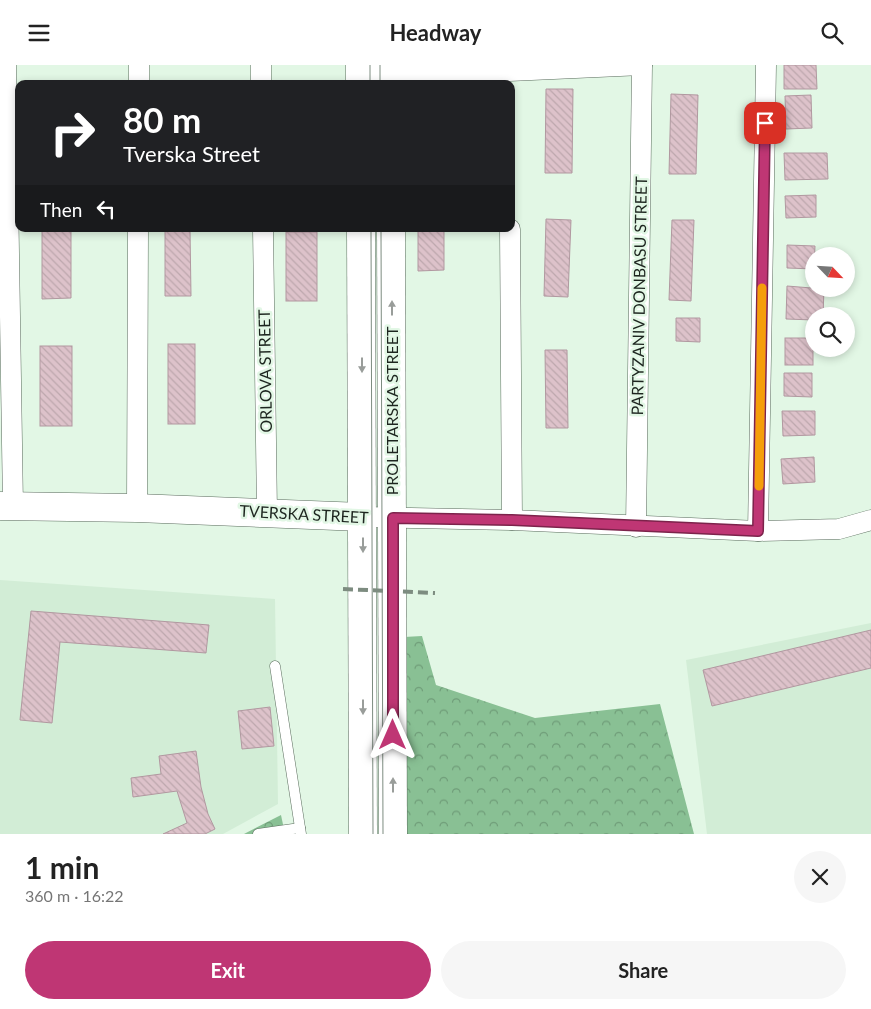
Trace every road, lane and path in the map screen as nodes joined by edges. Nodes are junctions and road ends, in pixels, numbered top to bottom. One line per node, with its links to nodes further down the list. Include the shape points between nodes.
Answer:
1 (6, 65): 16 (street)
2 (139, 65): 9 (street)
3 (261, 65): 10 (street)
4 (642, 65): 7 (street); 23 (street, PARTYZANIV DONBASU STREET)
5 (766, 65): 24 (street)
6 (390, 73): 7 (street); 8 (street)
7 (509, 73)
8 (360, 74)
9 (139, 80)
10 (261, 80)
11 (138, 232): 17 (street)
12 (263, 232): 18 (street, ORLOVA STREET)
13 (361, 232): 19 (main road, PROLETARSKA STREET, one-way to 19)
14 (391, 232): 20 (main road, PROLETARSKA STREET, one-way to 14)
15 (510, 232): 21 (street)
16 (7, 506): 17 (main road, TVERSKA STREET)
17 (137, 508): 18 (main road, TVERSKA STREET)
18 (267, 512): 19 (main road, TVERSKA STREET)
19 (362, 517): 20 (street, TVERSKA STREET); 28 (main road, PROLETARSKA STREET, one-way to 28)
20 (393, 518): 21 (street, TVERSKA STREET); 29 (main road, PROLETARSKA STREET, one-way to 20)
21 (512, 520): 23 (street, TVERSKA STREET)
22 (871, 520): 24 (street, TVERSKA STREET, via 839,529)
23 (636, 527): 24 (street, TVERSKA STREET)
24 (758, 531)
25 (275, 666): 26 (lane)
26 (301, 831): 27 (lane)
27 (258, 834)
28 (364, 834)
29 (393, 834)

